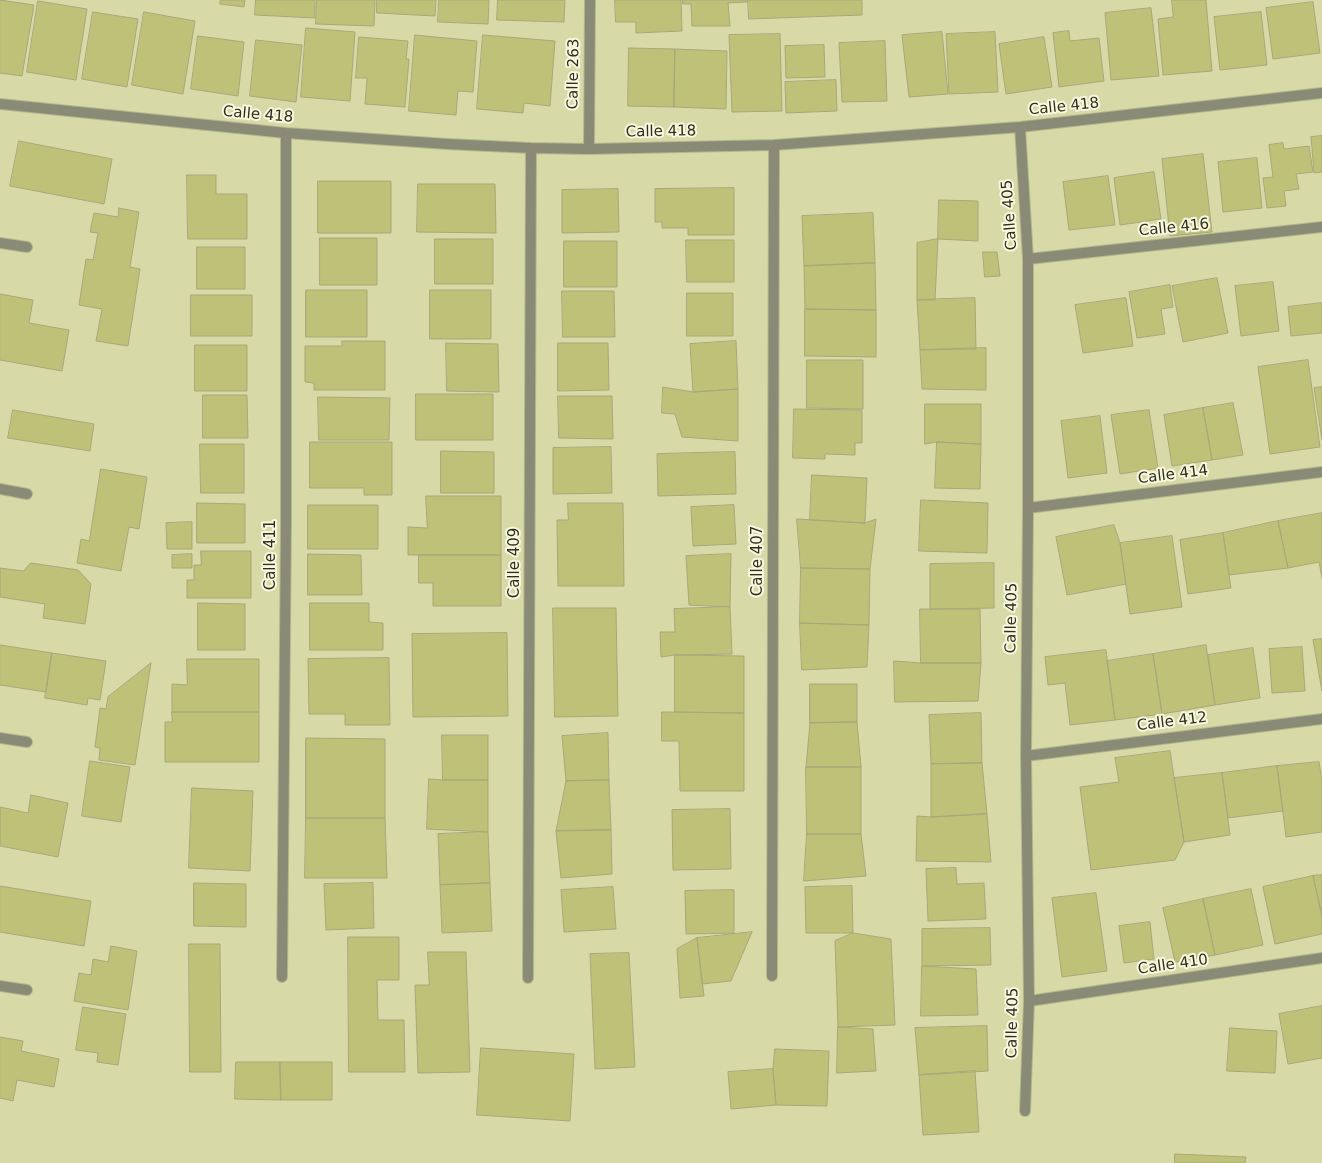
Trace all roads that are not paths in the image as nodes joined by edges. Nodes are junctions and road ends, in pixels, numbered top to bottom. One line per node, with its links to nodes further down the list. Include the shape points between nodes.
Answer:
1 (590, 0): 8 (street, Calle 263)
2 (1322, 94): 4 (street, Calle 418)
3 (0, 104): 5 (street, Calle 418)
4 (1020, 126): 6 (street, Calle 418); 12 (street, Calle 405)
5 (286, 133): 7 (street, Calle 418); 23 (street, Calle 411)
6 (774, 145): 8 (street, Calle 418); 22 (street, Calle 407)
7 (531, 148): 8 (street, Calle 418); 24 (street, Calle 409)
8 (589, 149)
9 (1322, 227): 12 (street, Calle 416)
10 (0, 242): 11 (street)
11 (27, 247)
12 (1028, 259): 16 (street, Calle 405)
13 (1322, 472): 16 (street, Calle 414)
14 (0, 490): 15 (street)
15 (27, 494)
16 (1028, 508): 20 (street, Calle 405)
17 (1322, 719): 20 (street, Calle 412)
18 (0, 738): 19 (street)
19 (27, 742)
20 (1026, 756): 27 (street, Calle 405)
21 (1322, 958): 27 (street, Calle 410)
22 (772, 976)
23 (282, 977)
24 (528, 978)
25 (0, 986): 26 (street)
26 (26, 990)
27 (1029, 1001): 28 (street, Calle 405)
28 (1025, 1111)

